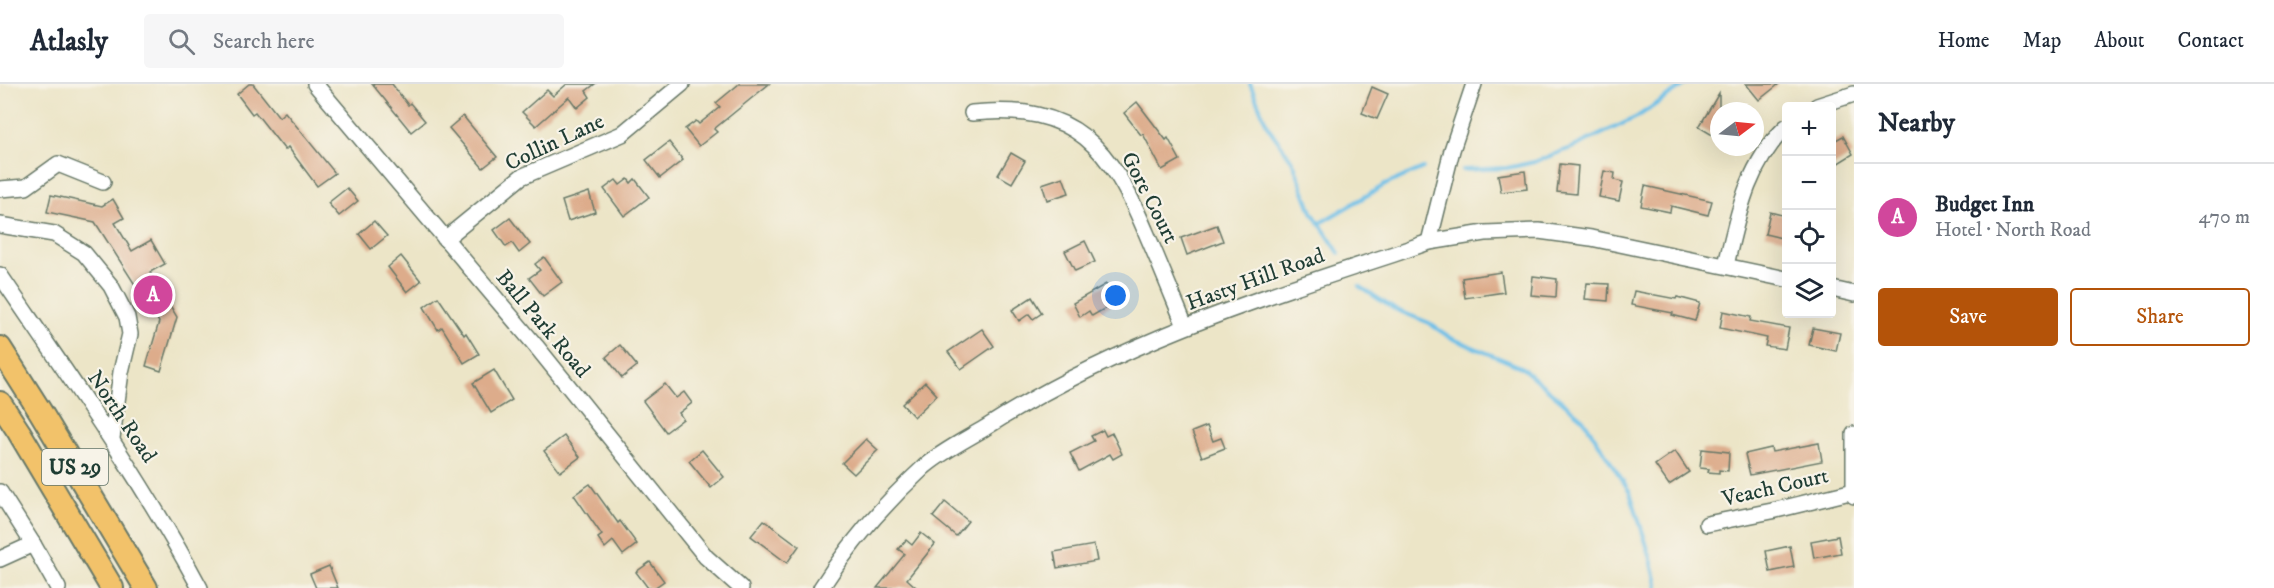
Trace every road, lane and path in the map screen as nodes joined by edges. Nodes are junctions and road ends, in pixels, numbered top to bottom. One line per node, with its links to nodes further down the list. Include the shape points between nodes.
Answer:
1 (315, 84): 11 (street, Ball Park Road)
2 (682, 84): 11 (street, Collin Lane, via 622,134 521,177)
3 (1474, 84): 12 (street, via 1452,150)
4 (1854, 94): 5 (street)
5 (1829, 102)
6 (972, 113): 18 (street, Gore Court, via 1029,112 1062,123 1106,156 1137,210)
7 (1782, 132): 13 (street, via 1765,151 1743,194)
8 (103, 182): 9 (street, via 58,164 26,187)
9 (0, 189)
10 (0, 225): 22 (street, via 54,234 84,253 111,286 127,317 130,334)
11 (445, 238): 32 (street, Ball Park Road, via 706,557)
12 (1429, 242): 13 (street, Hasty Hill Road, via 1485,233 1539,231); 18 (street, Hasty Hill Road)
13 (1726, 265): 15 (street, Hasty Hill Road)
14 (0, 275): 22 (street, North Road)
15 (1782, 278)
16 (1836, 290): 17 (street)
17 (1854, 294)
18 (1185, 326): 33 (street, Hasty Hill Road, via 1023,403 926,466 874,518)
19 (0, 348): 30 (highway, US 29)
20 (0, 404): 29 (highway, US 29)
21 (1854, 434): 24 (street)
22 (112, 438): 31 (street, North Road)
23 (0, 492): 26 (street)
24 (1854, 493): 25 (street, Veach Court)
25 (1707, 524)
26 (33, 544): 27 (street); 28 (street)
27 (0, 559)
28 (58, 588)
29 (112, 588)
30 (147, 588)
31 (200, 588)
32 (741, 588)
33 (820, 588)

